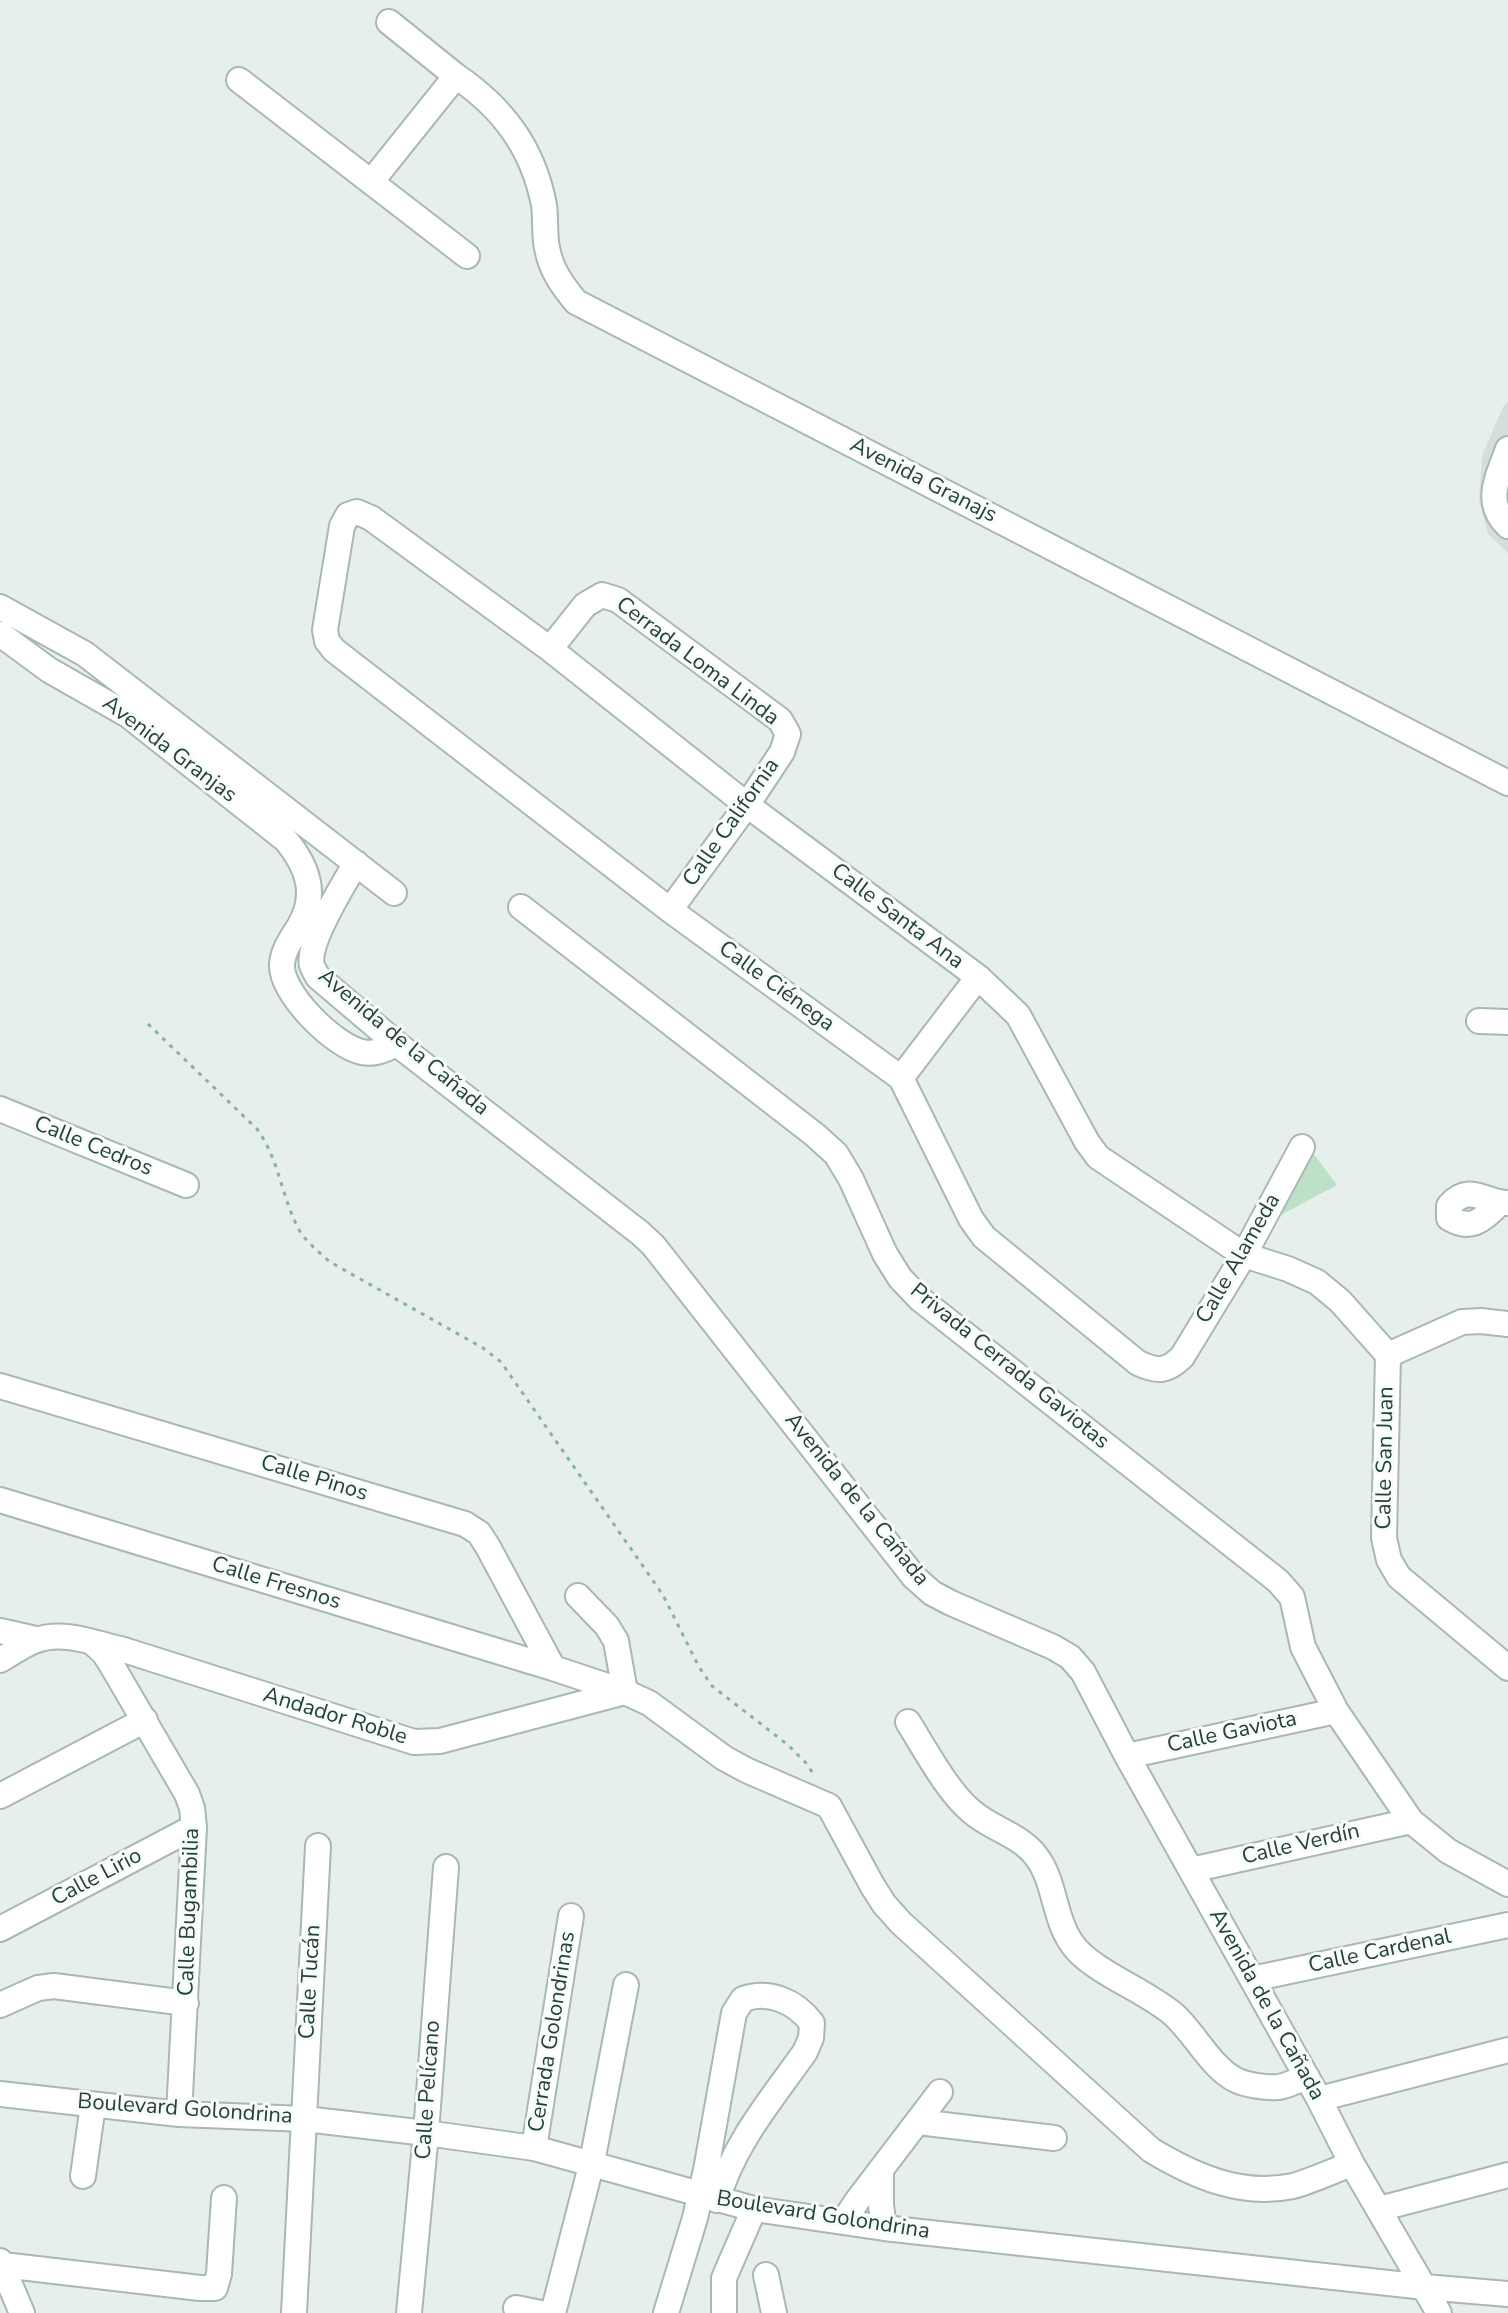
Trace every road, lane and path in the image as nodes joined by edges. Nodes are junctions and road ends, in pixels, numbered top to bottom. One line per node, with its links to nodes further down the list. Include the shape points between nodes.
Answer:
1 (389, 22): 2 (street, Avenida Granajs)
2 (456, 76): 4 (street); 15 (street, Avenida Granajs, via 510,123 534,166 547,249 557,279 576,302)
3 (239, 80): 4 (street)
4 (371, 182): 5 (street)
5 (467, 256)
6 (1508, 449): 7 (street, via 1494,487 1495,510)
7 (1508, 526)
8 (0, 607): 11 (street, Avenida Granjas)
9 (0, 634): 13 (street, Avenida Granjas)
10 (327, 641): 12 (street, Calle Santa Ana, via 342,526 357,512); 20 (street, Calle Ciénega)
11 (65, 642): 13 (street); 17 (street, Avenida Granjas)
12 (550, 649): 14 (street, Cerrada Loma Linda, via 585,605 602,595 618,600 780,720); 16 (street, Calle Santa Ana)
13 (49, 670): 21 (street, Avenida Granjas, via 128,715 286,840 309,879)
14 (788, 734): 16 (street, Calle California)
15 (1508, 783)
16 (747, 805): 20 (street, Calle California); 22 (street, Calle Santa Ana)
17 (356, 863): 18 (street, Avenida Granjas); 21 (street, Avenida de la Cañada)
18 (394, 893)
19 (521, 907): 45 (street, Privada Cerrada Gaviotas, via 836,1154 885,1254 920,1299 1278,1581 1292,1597 1303,1647)
20 (670, 910): 27 (street, Calle Ciénega)
21 (311, 924): 26 (street, Avenida de la Cañada, via 312,967 318,977); 26 (street, Avenida Granjas, via 286,948 282,966 296,999 346,1046 364,1053)
22 (978, 977): 27 (street); 31 (street, Calle Santa Ana, via 1018,1015 1098,1157)
23 (1479, 1021): 24 (street)
24 (1508, 1022)
25 (148, 1024): 50 (path, via 268,1144 296,1225 310,1245 330,1262 501,1362 663,1595 712,1686 806,1763)
26 (397, 1044): 48 (street, Avenida de la Cañada, via 653,1245 914,1577 951,1603 1070,1657)
27 (901, 1078): 34 (street, Calle Ciénega, via 984,1237 1138,1363 1153,1370)
28 (0, 1109): 30 (street, Calle Cedros)
29 (1302, 1147): 31 (street, Calle Alameda)
30 (186, 1185)
31 (1244, 1255): 33 (street, Calle Santa Ana, via 1317,1282); 34 (street, Calle Alameda, via 1182,1357)
32 (1508, 1324): 33 (street, via 1462,1322)
33 (1388, 1355): 43 (street, Calle San Juan, via 1384,1538 1389,1560 1415,1592)
34 (1170, 1368)
35 (0, 1386): 42 (street, Calle Pinos, via 465,1524 488,1547)
36 (0, 1500): 42 (street, Calle Fresnos)
37 (578, 1596): 44 (street, via 616,1641)
38 (0, 1631): 39 (street)
39 (36, 1639): 40 (street, Andador Roble); 41 (street)
40 (93, 1643): 44 (street, Andador Roble, via 414,1742 440,1741); 46 (street, Calle Bugambilia)
41 (0, 1660)
42 (553, 1668): 44 (street, Calle Fresnos)
43 (1508, 1668)
44 (625, 1692): 50 (street, Calle Fresnos, via 735,1764)
45 (1336, 1711): 48 (street, Calle Gaviota); 51 (street, Privada Cerrada Gaviotas)
46 (145, 1720): 49 (street); 52 (street, Calle Bugambilia, via 187,1794)
47 (908, 1722): 65 (street, via 960,1800 1034,1853 1077,1950 1176,2017 1235,2080 1278,2087)
48 (1127, 1756): 55 (street, Avenida de la Cañada)
49 (0, 1796)
50 (829, 1806): 77 (street, via 872,1885 901,1923 1151,2150 1218,2183 1256,2190 1293,2185)
51 (1411, 1821): 55 (street, Calle Verdín); 56 (street, Privada Cerrada Gaviotas, via 1448,1851)
52 (194, 1827): 59 (street, Calle Lirio); 62 (street, Calle Bugambilia)
53 (318, 1846): 71 (street, Calle Tucán)
54 (446, 1867): 73 (street, Calle Pelícano)
55 (1191, 1870): 60 (street, Avenida de la Cañada)
56 (1508, 1884)
57 (571, 1916): 75 (street, Cerrada Golondrinas)
58 (1508, 1925): 60 (street, Calle Cardenal)
59 (0, 1929)
60 (1252, 1979): 65 (street, Avenida de la Cañada)
61 (626, 1985): 76 (street)
62 (186, 2003): 63 (street, via 54,1986); 70 (street, Calle Bugambilia)
63 (0, 2005)
64 (1508, 2050): 68 (street)
65 (1307, 2077): 68 (street, Avenida de la Cañada)
66 (940, 2092): 72 (street)
67 (0, 2094): 69 (street, Boulevard Golondrina)
68 (1319, 2099): 77 (street, Avenida de la Cañada)
69 (93, 2105): 70 (street, Boulevard Golondrina); 80 (street)
70 (179, 2114): 71 (street, Boulevard Golondrina)
71 (305, 2119): 73 (street, Boulevard Golondrina); 93 (street, Calle Tucán)
72 (918, 2122): 74 (street); 78 (street)
73 (426, 2133): 75 (street, Boulevard Golondrina); 94 (street, Calle Pelícano)
74 (1054, 2138)
75 (534, 2148): 76 (street, Boulevard Golondrina)
76 (592, 2162): 82 (street, Boulevard Golondrina); 96 (street)
77 (1352, 2164): 84 (street, Avenida de la Cañada)
78 (881, 2171): 85 (street); 86 (street)
79 (1508, 2175): 84 (street)
80 (83, 2176)
81 (224, 2198): 87 (street, via 215,2288)
82 (709, 2198): 82 (street, via 811,2038 812,2023 802,2010 774,1997 757,1994 743,1999 734,2013); 83 (street, Boulevard Golondrina); 97 (street, via 695,2218)
83 (754, 2209): 85 (street, Boulevard Golondrina); 98 (street, via 724,2278)
84 (1379, 2209): 89 (street, Avenida de la Cañada)
85 (843, 2222): 86 (street, Boulevard Golondrina)
86 (884, 2228): 89 (street, Boulevard Golondrina)
87 (1, 2263): 92 (street)
88 (766, 2275): 99 (street)
89 (1425, 2287): 90 (street, Boulevard Golondrina); 100 (street, Avenida de la Cañada)
90 (1508, 2294)
91 (516, 2308): 95 (street)
92 (22, 2313)
93 (294, 2313)
94 (409, 2313)
95 (541, 2313)
96 (553, 2313)
97 (666, 2313)
98 (724, 2313)
99 (774, 2313)
100 (1439, 2313)

